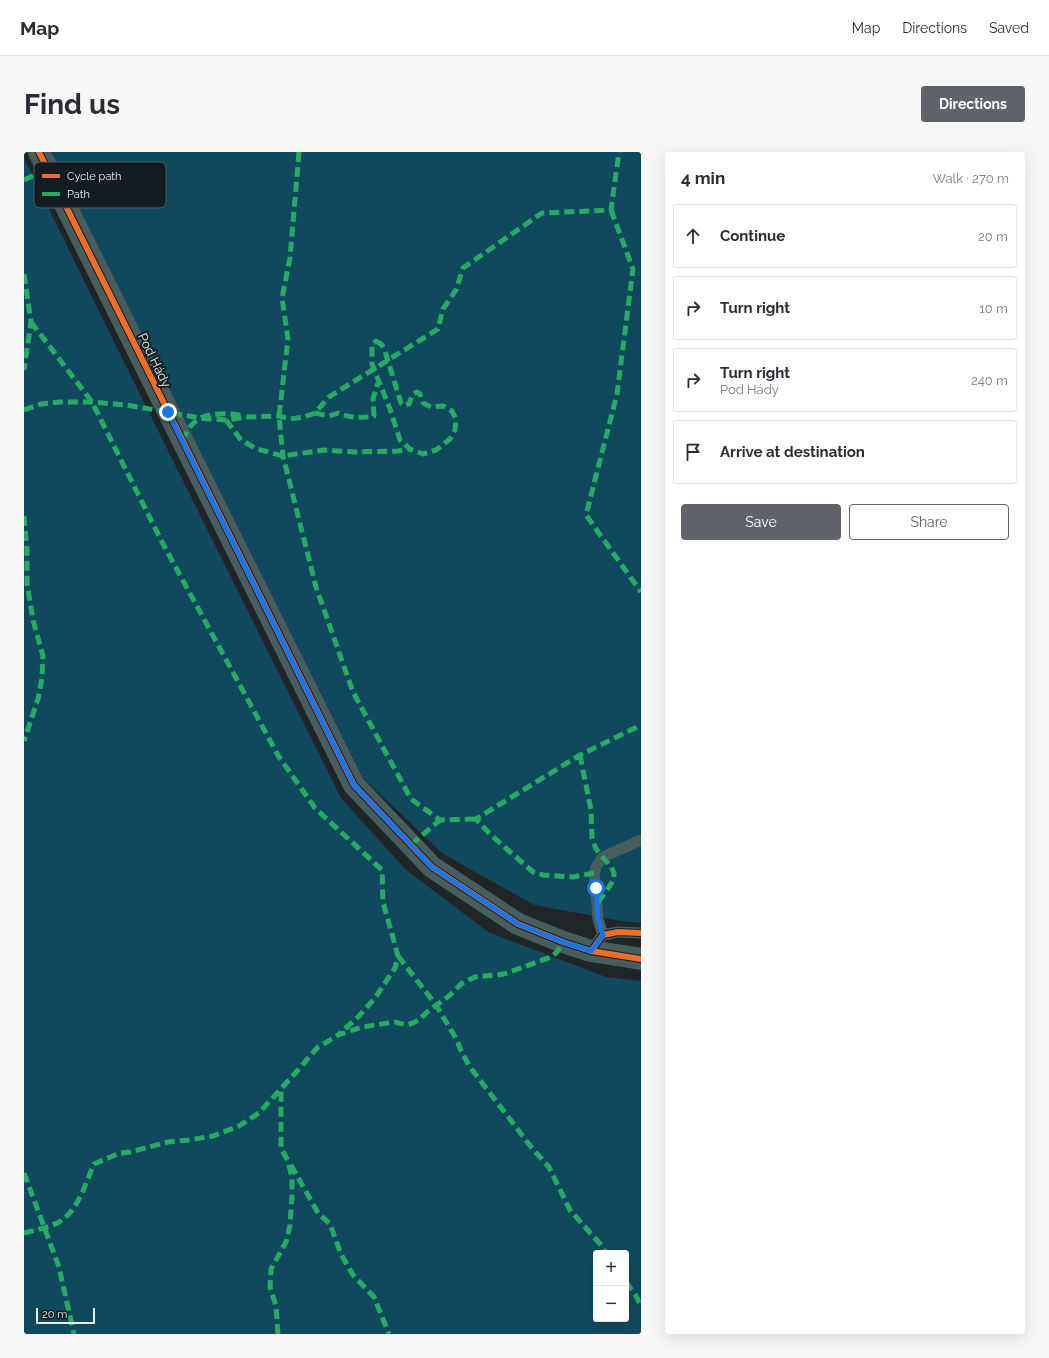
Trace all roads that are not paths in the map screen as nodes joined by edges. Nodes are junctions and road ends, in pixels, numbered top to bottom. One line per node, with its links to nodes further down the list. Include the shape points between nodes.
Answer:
1 (39, 152): 2 (street, Pod Hády)
2 (44, 162)
3 (67, 208): 6 (street, Pod Hády, via 354,785 432,867 518,924 563,942)
4 (641, 840): 6 (lane, via 603,857 597,865 594,873 598,919)
5 (641, 933): 6 (lane, via 618,932)
6 (597, 943): 7 (street, Pod Hády)
7 (641, 959)

